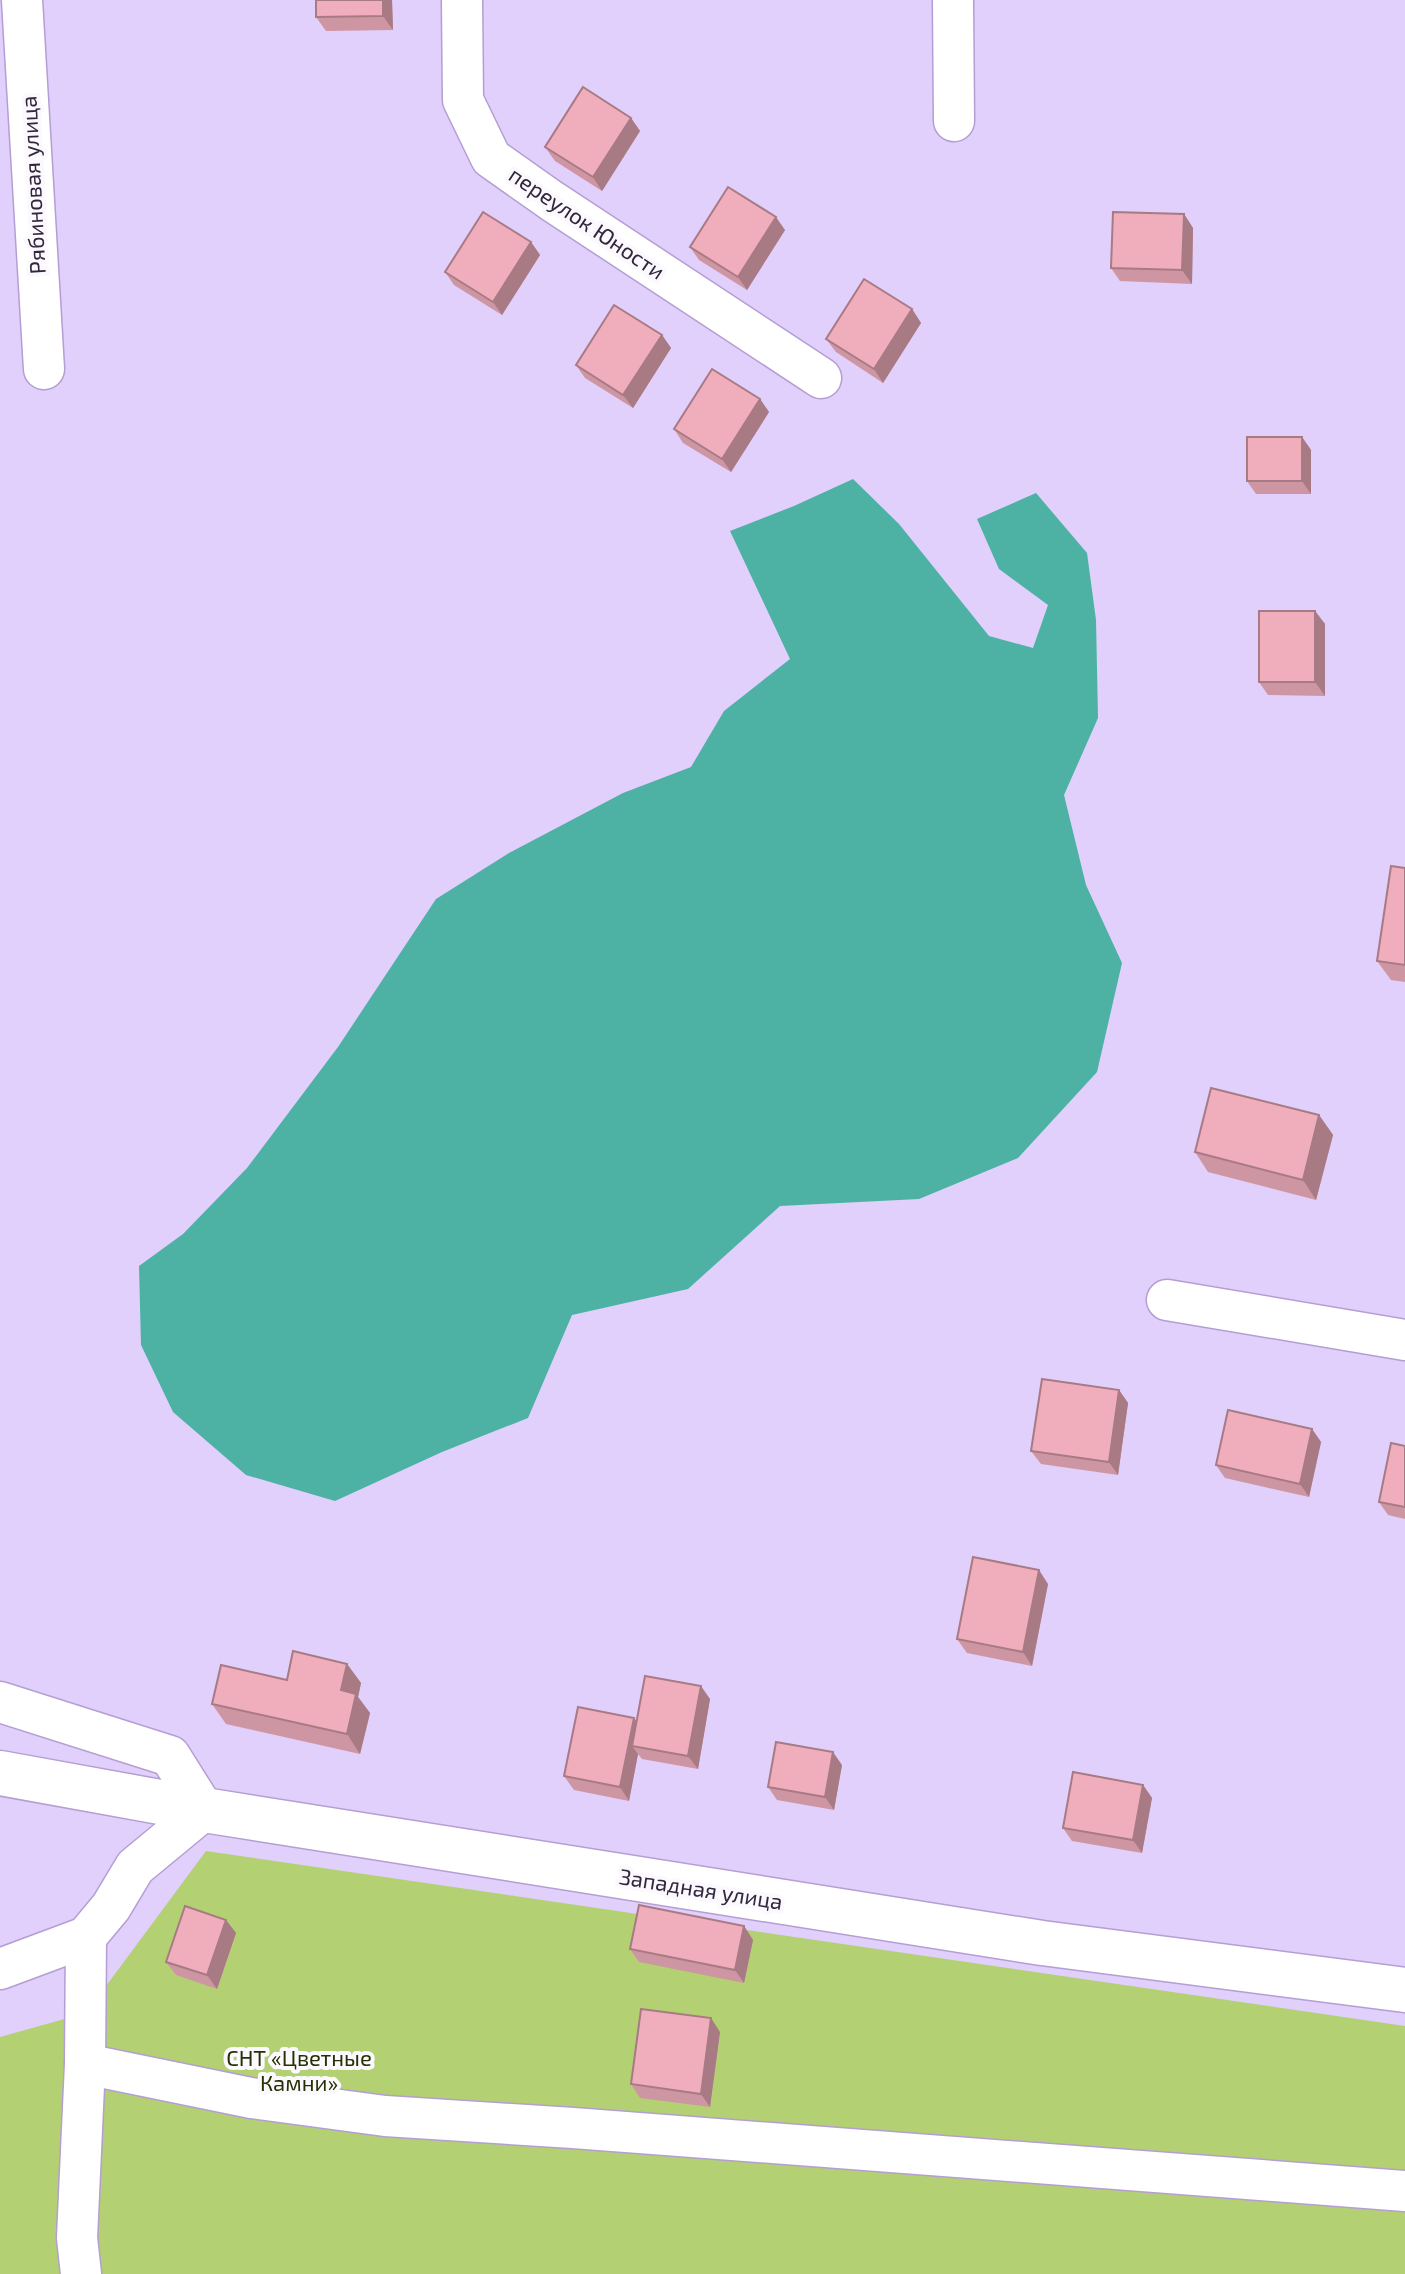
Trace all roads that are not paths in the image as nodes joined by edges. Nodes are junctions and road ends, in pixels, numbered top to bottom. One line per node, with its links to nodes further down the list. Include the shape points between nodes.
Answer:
1 (22, 0): 5 (street, Рябиновая улица)
2 (462, 0): 6 (street, переулок Юности, via 463,100 491,158)
3 (953, 0): 4 (street)
4 (954, 121)
5 (44, 369)
6 (821, 378)
7 (1167, 1300): 8 (street)
8 (1405, 1340)
9 (0, 1702): 11 (street, via 170,1756)
10 (0, 1773): 11 (main road, Западная улица)
11 (204, 1810): 12 (street, via 135,1867); 14 (main road, Западная улица, via 1042,1943)
12 (86, 1937): 13 (street); 15 (street)
13 (0, 1969)
14 (1405, 1990)
15 (85, 2064): 16 (street, via 251,2098 385,2116); 17 (street, via 77,2238)
16 (1405, 2191)
17 (81, 2274)

